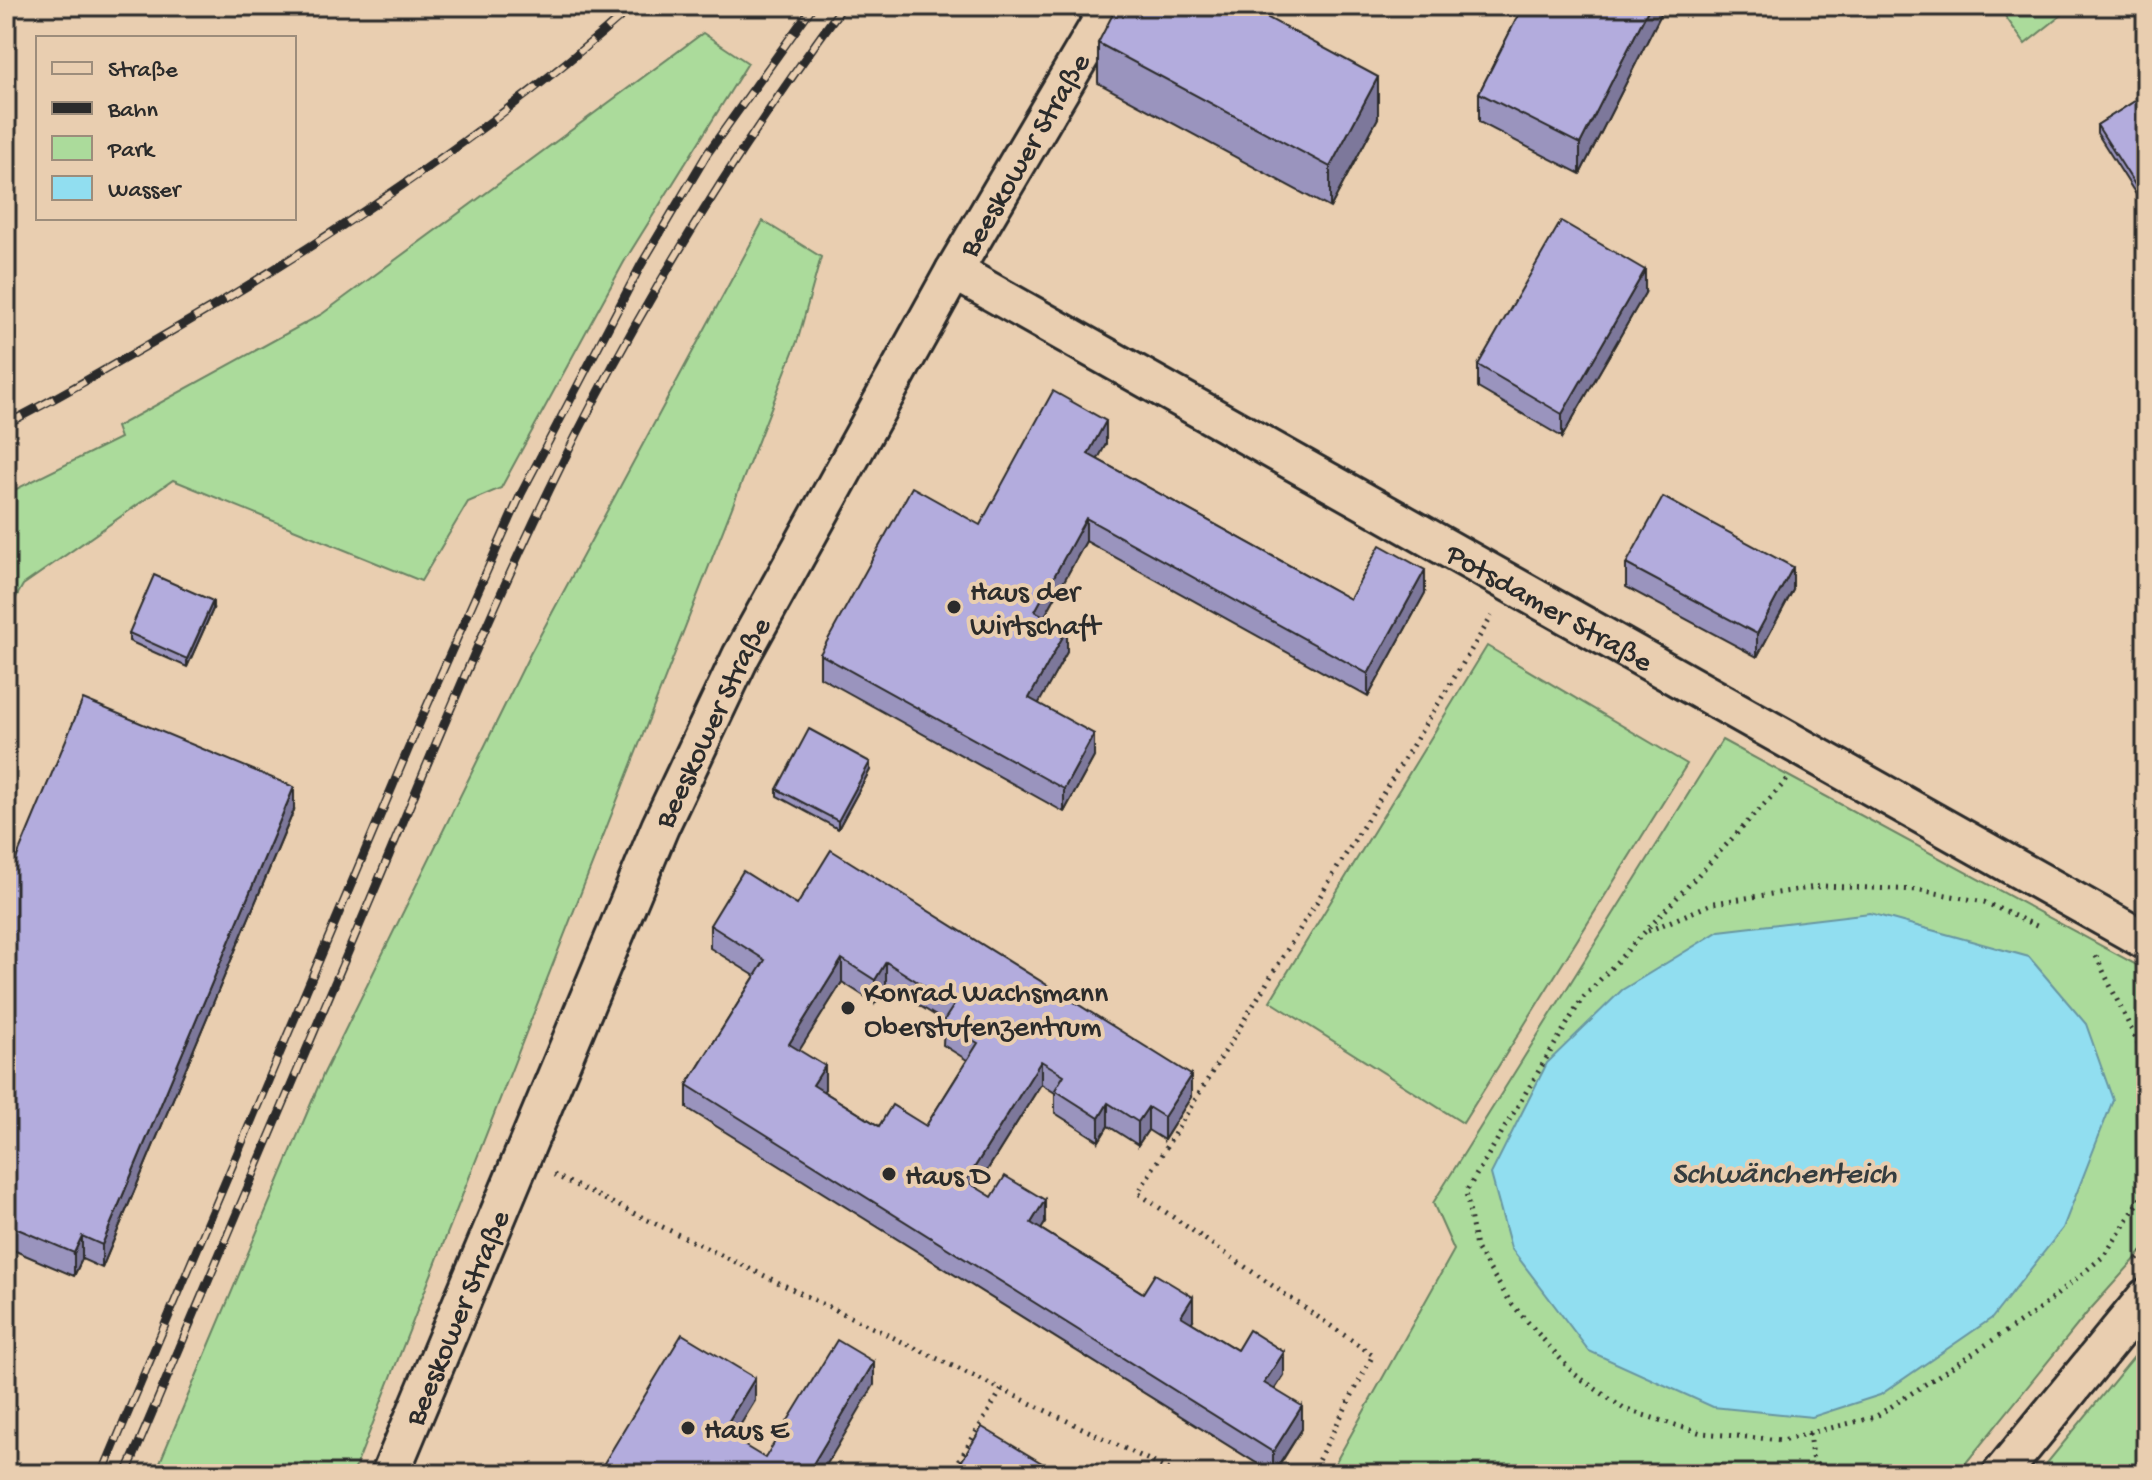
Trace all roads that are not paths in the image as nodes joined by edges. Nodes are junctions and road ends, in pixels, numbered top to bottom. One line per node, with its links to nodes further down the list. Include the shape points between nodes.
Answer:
1 (1110, 6): 2 (street, Beeskower Straße)
2 (954, 271): 3 (street, Potsdamer Straße); 5 (street, Beeskower Straße, via 741,656 660,827)
3 (2146, 941)
4 (2146, 1297): 6 (street)
5 (390, 1474)
6 (2001, 1474)

